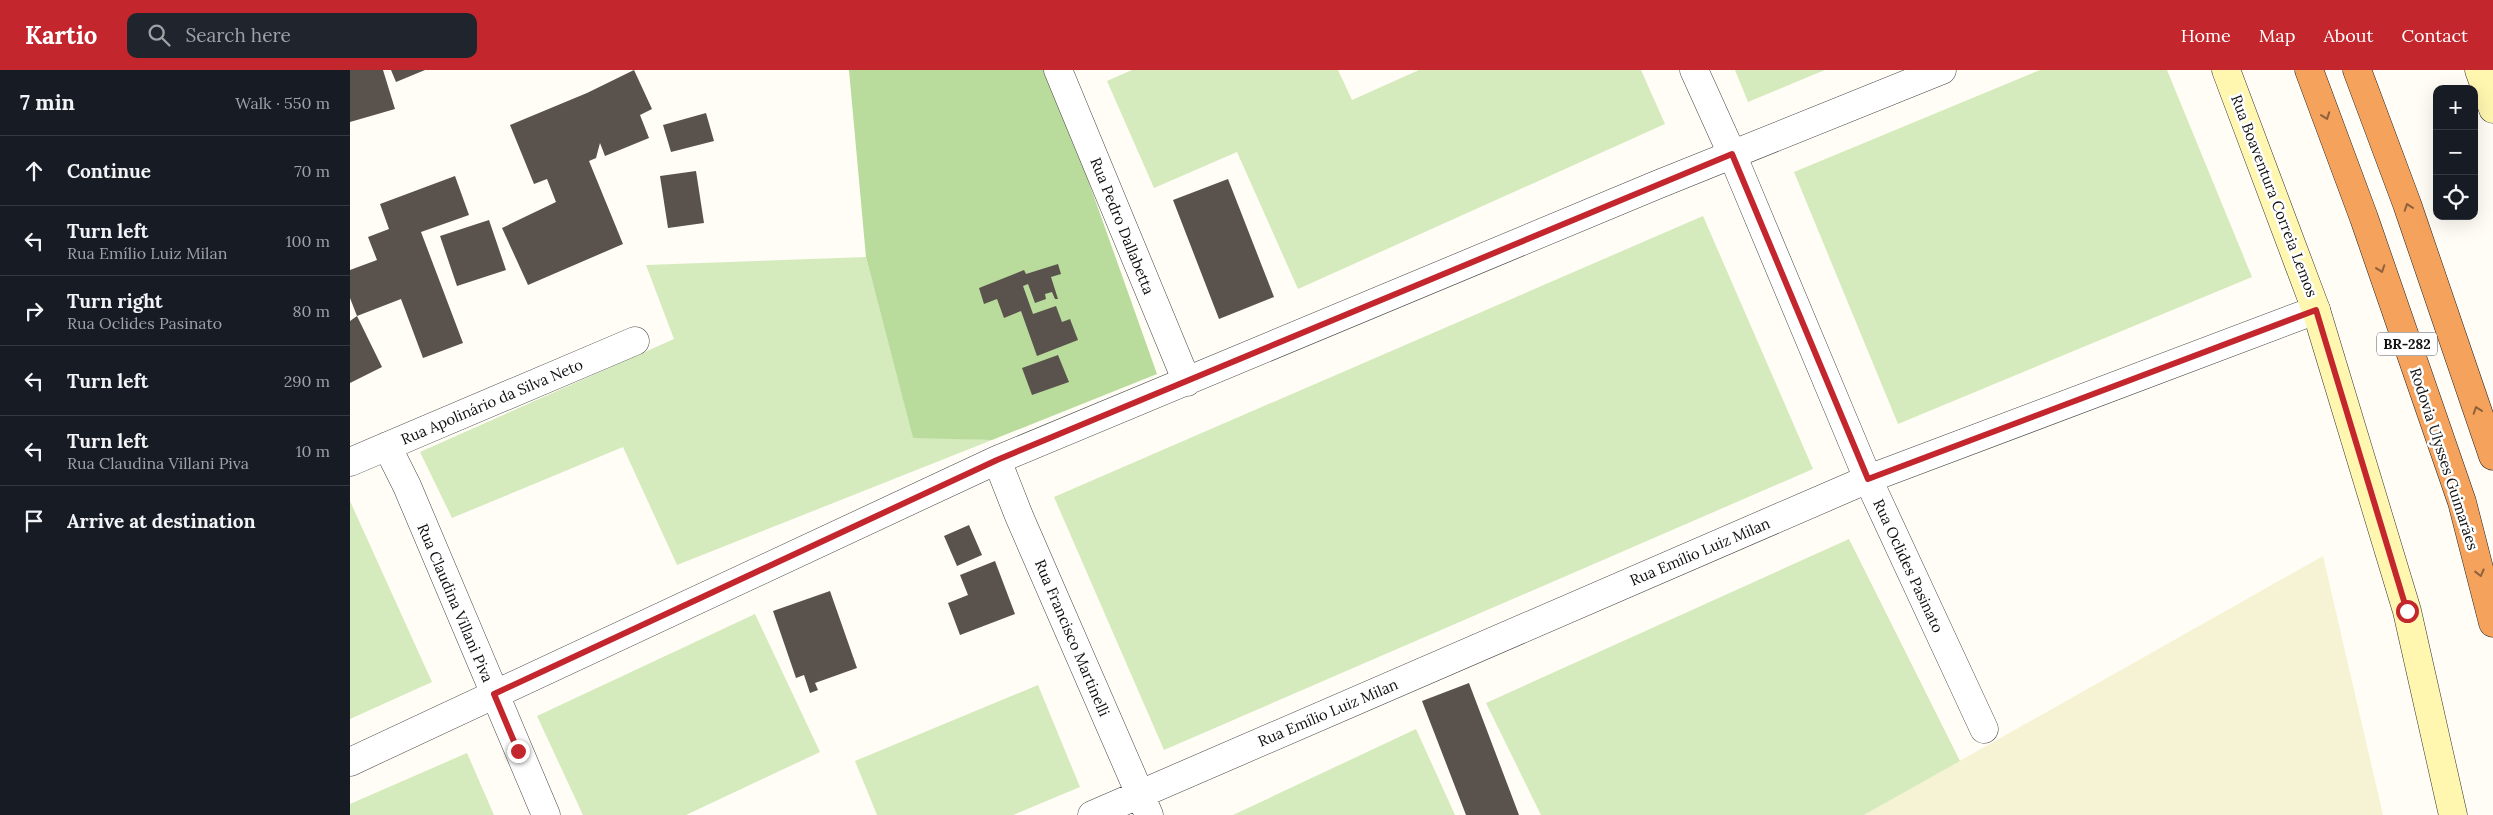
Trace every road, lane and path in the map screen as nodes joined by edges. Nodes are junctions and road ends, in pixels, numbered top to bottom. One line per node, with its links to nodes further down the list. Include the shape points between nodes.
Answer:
1 (1058, 70): 12 (street, Rua Pedro Dallabetta)
2 (1694, 70): 9 (street, Rua Oclides Pasinato)
3 (1942, 70): 9 (street)
4 (2226, 70): 10 (street, Rua Boaventura Correia Lemos)
5 (2309, 70): 18 (highway, Rodovia Ulysses Guimarães / BR-282, one-way to 18, via 2462,502)
6 (2357, 70): 14 (highway, BR-282, one-way to 6, via 2407,204)
7 (2479, 70): 8 (street)
8 (2493, 109)
9 (1732, 154): 12 (street); 17 (street, Rua Oclides Pasinato)
10 (2316, 310): 17 (street, Rua Emílio Luiz Milan); 25 (street, Rua Boaventura Correia Lemos, via 2407,611)
11 (635, 341): 13 (street, Rua Apolinário da Silva Neto)
12 (1187, 382): 15 (street)
13 (387, 446): 16 (street, Rua Apolinário da Silva Neto); 19 (street, Rua Claudina Villani Piva, via 407,486)
14 (2493, 456)
15 (997, 460): 19 (street); 22 (street, Rua Francisco Martinelli)
16 (350, 462)
17 (1868, 479): 20 (street, Rua Oclides Pasinato); 22 (street, Rua Emílio Luiz Milan)
18 (2493, 623)
19 (494, 694): 21 (street); 23 (street, Rua Claudina Villani Piva)
20 (1984, 730)
21 (350, 762)
22 (1144, 805): 24 (street, Rua Emílio Luiz Milan)
23 (546, 815)
24 (1092, 815)
25 (2453, 815)

